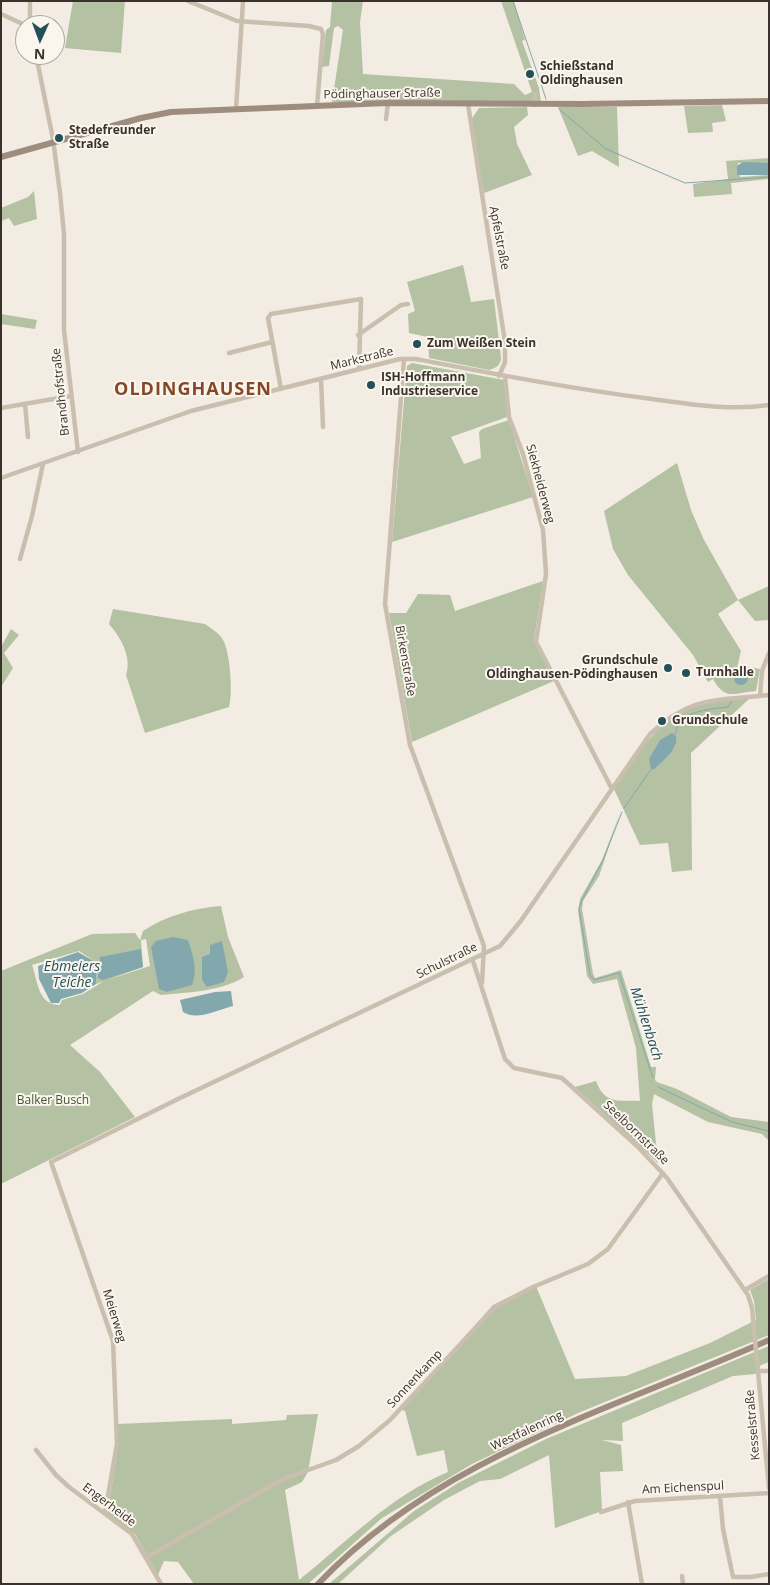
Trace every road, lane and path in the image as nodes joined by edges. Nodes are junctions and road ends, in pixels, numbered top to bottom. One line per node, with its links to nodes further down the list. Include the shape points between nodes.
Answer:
1 (30, 1): 5 (street)
2 (188, 1): 7 (street)
3 (243, 1): 7 (street)
4 (1, 14): 6 (street)
5 (30, 15)
6 (15, 20)
7 (241, 22): 14 (street, via 321,29); 15 (street)
8 (38, 65): 17 (street)
9 (535, 94): 13 (street)
10 (769, 101): 13 (street, Pödinghauser Straße)
11 (388, 103): 12 (street, Pödinghauser Straße); 14 (street, Pödinghauser Straße); 16 (street)
12 (468, 104): 13 (street, Pödinghauser Straße); 25 (street, Apfelstraße, via 505,342 505,362)
13 (535, 105)
14 (317, 106): 15 (street, Pödinghauser Straße)
15 (236, 109): 17 (street, Pödinghauser Straße, via 156,114)
16 (386, 120)
17 (52, 143): 18 (street, Pödinghauser Straße); 29 (street, Brandhofstraße, via 64,234 64,330)
18 (1, 158)
19 (408, 304): 20 (street, via 400,305)
20 (358, 335): 21 (street, via 361,300 358,298 268,316); 24 (street)
21 (272, 342): 22 (street); 28 (street)
22 (229, 353)
23 (404, 359): 24 (street, Markstraße); 25 (street, Markstraße); 43 (street, Birkenstraße, via 385,604 410,745)
24 (359, 369): 27 (street, Markstraße)
25 (499, 376): 26 (street, Markstraße)
26 (505, 377): 31 (street, Markstraße, via 726,409); 42 (street, Siekheiderweg, via 509,417 543,530 546,574 536,642)
27 (322, 379): 28 (street, Markstraße); 33 (street)
28 (281, 389): 35 (street, Markstraße, via 180,414)
29 (71, 396): 30 (street); 35 (street, Brandhofstraße)
30 (25, 404): 32 (street); 34 (street)
31 (769, 405)
32 (1, 408)
33 (323, 427)
34 (28, 437)
35 (78, 452): 36 (street, Markstraße)
36 (43, 464): 37 (street, Markstraße); 38 (street)
37 (1, 478)
38 (20, 559)
39 (769, 653): 41 (street, via 762,671)
40 (769, 695): 41 (street, Schulstraße)
41 (760, 696): 42 (street, Schulstraße, via 696,703 671,716 650,734)
42 (612, 789): 43 (street, Schulstraße, via 507,940)
43 (485, 953): 44 (street, Schulstraße); 45 (street, Seelbornstraße)
44 (473, 961): 45 (street, Seelbornstraße); 46 (street, Schulstraße)
45 (482, 983): 47 (street, Seelbornstraße, via 505,1059 510,1065 562,1078)
46 (51, 1162): 61 (street, Meierweg, via 113,1341 117,1444)
47 (663, 1174): 49 (street, Seelbornstraße); 63 (street, Sonnenkamp, via 598,1258 495,1307 390,1420 359,1446 336,1460 282,1479)
48 (769, 1276): 49 (street)
49 (745, 1290): 51 (street, Seelbornstraße, bridge, via 750,1300)
50 (769, 1340): 67 (street, Westfalenring, via 532,1440 476,1468 382,1527)
51 (757, 1361): 53 (street, Kesselstraße)
52 (769, 1371): 53 (street)
53 (758, 1372): 54 (street, Kesselstraße)
54 (766, 1430): 56 (street, Kesselstraße)
55 (36, 1450): 61 (street, Engerheide, via 56,1476)
56 (768, 1466): 57 (street, Kesselstraße)
57 (769, 1488)
58 (769, 1493): 59 (street, Am Eichenspul)
59 (720, 1496): 60 (street, Am Eichenspul); 64 (street, via 733,1577)
60 (628, 1502): 62 (street, Am Eichenspul); 68 (street)
61 (105, 1512): 63 (street, Engerheide, via 132,1534)
62 (601, 1512)
63 (147, 1557): 66 (street, Engerheide)
64 (769, 1574)
65 (682, 1576): 69 (street)
66 (160, 1584)
67 (318, 1584)
68 (642, 1584)
69 (683, 1584)

